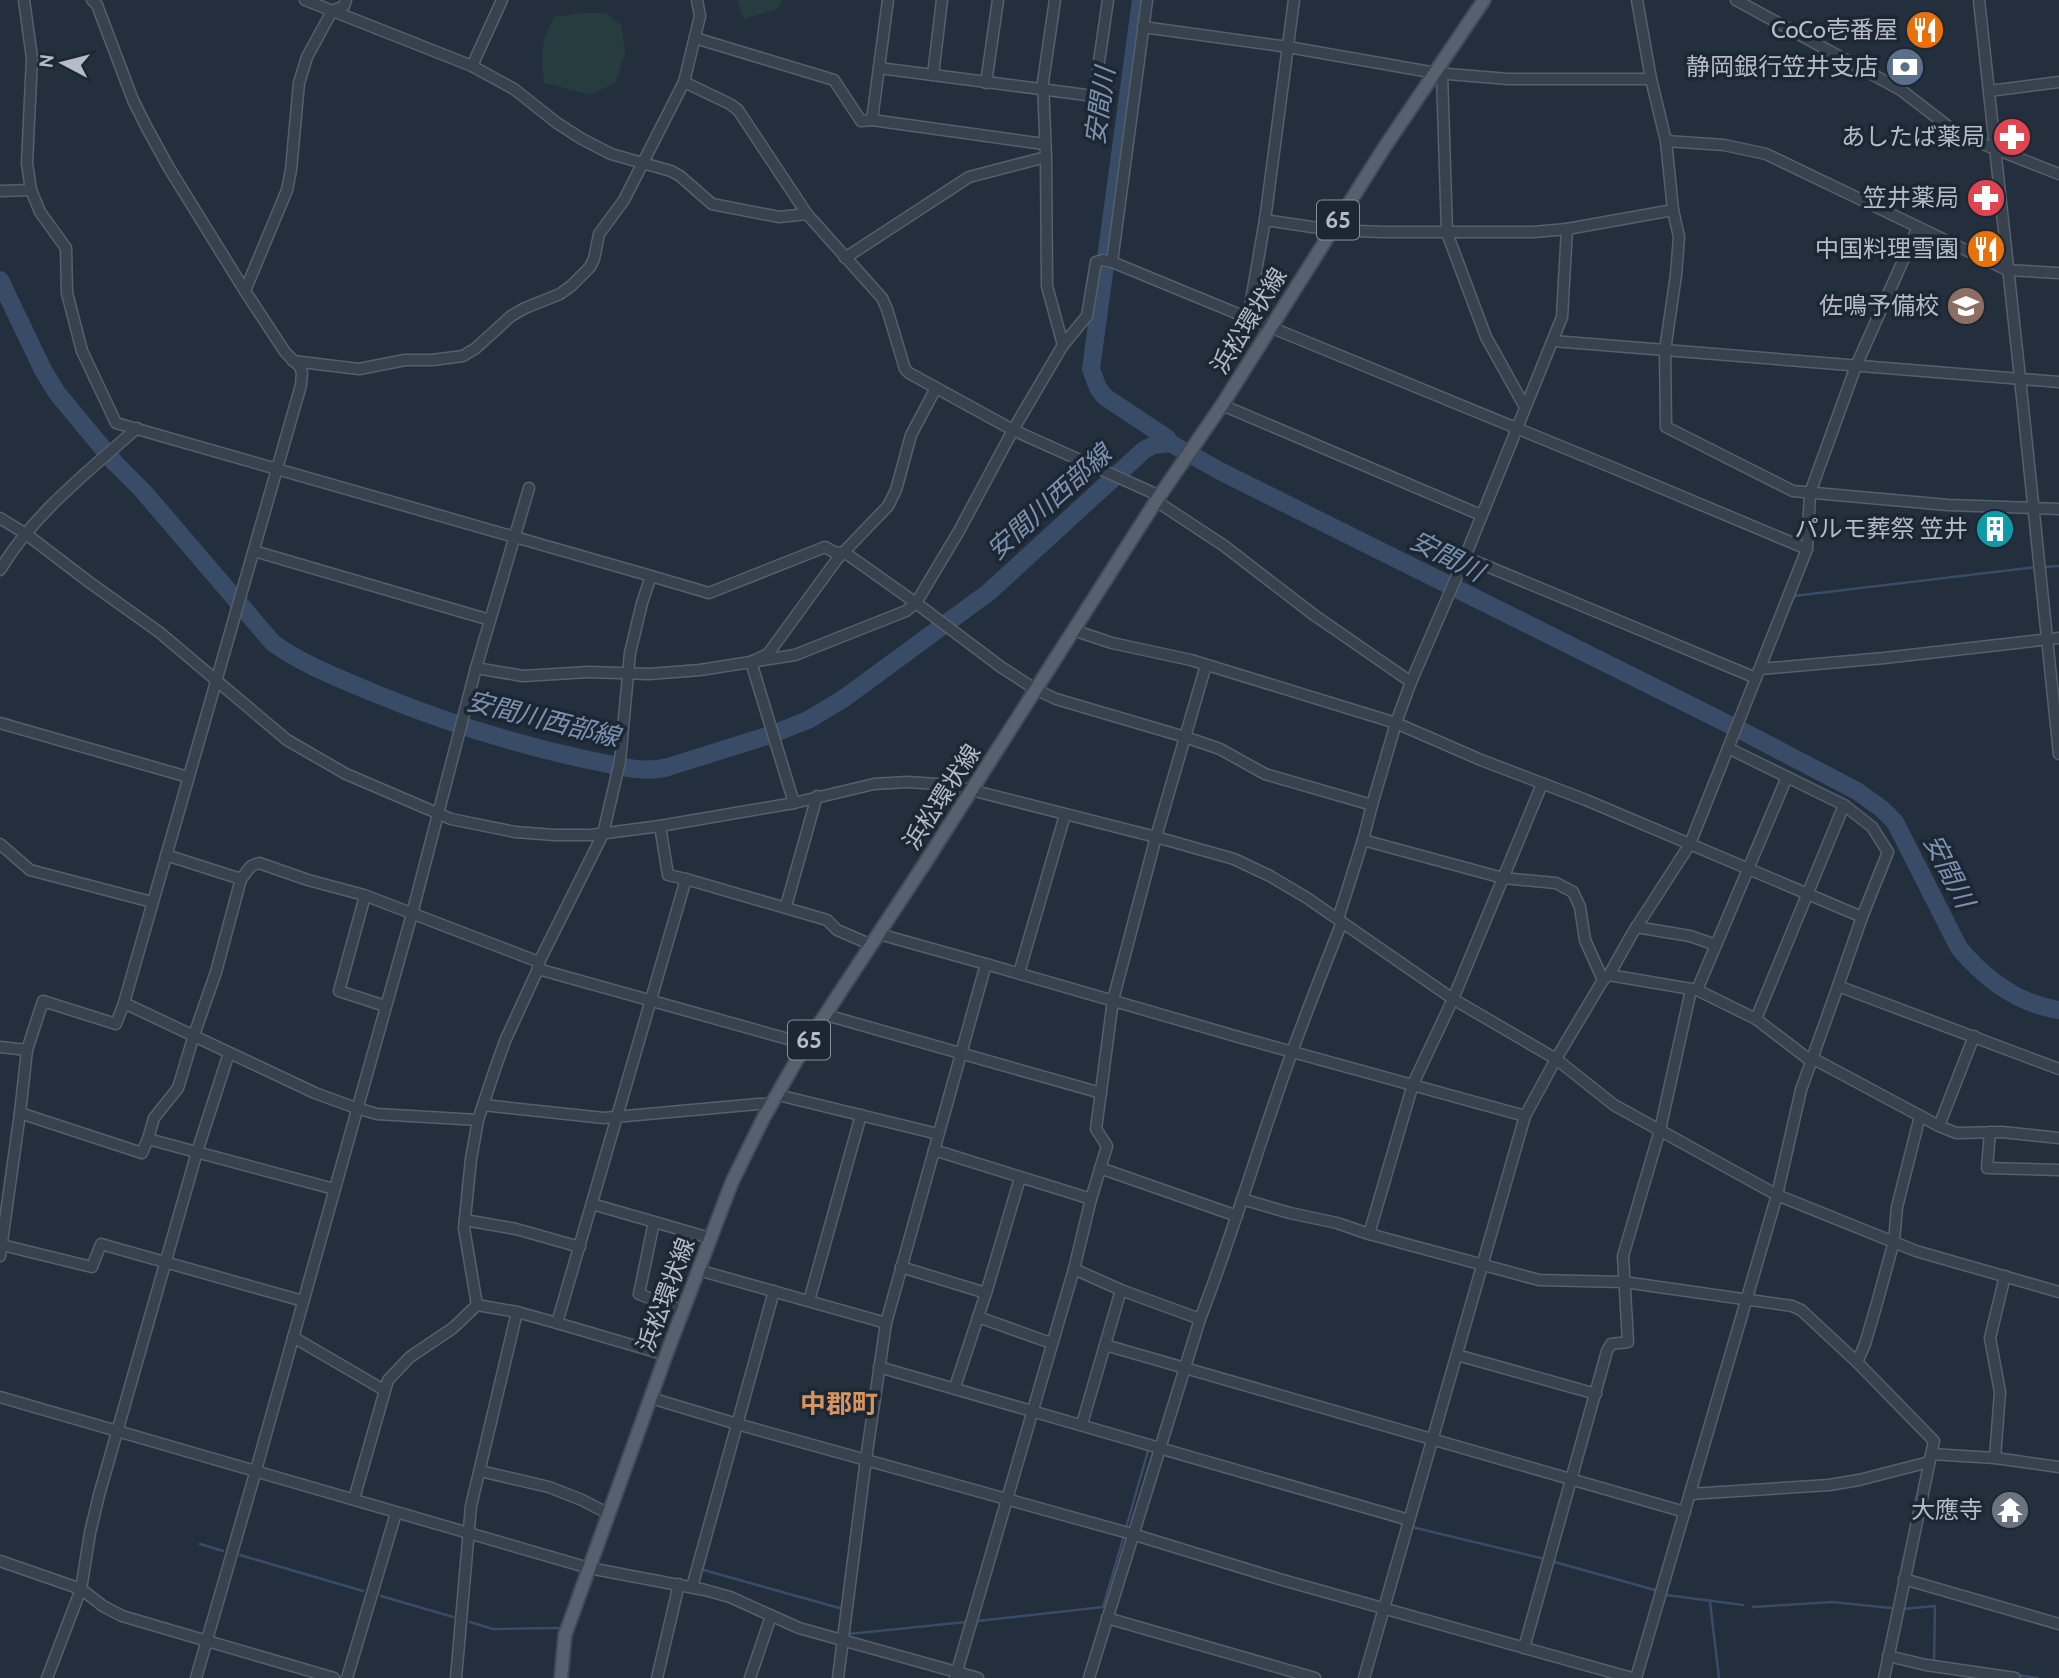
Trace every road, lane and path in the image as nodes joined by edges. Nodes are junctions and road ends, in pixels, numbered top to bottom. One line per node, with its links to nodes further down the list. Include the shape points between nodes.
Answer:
1 (24, 0): 39 (street, via 32,58 27,163)
2 (92, 0): 52 (street, via 147,128)
3 (304, 0): 18 (street)
4 (346, 0): 18 (street, via 345,6)
5 (502, 0): 22 (street)
6 (888, 0): 23 (street)
7 (942, 0): 25 (street)
8 (998, 0): 29 (street)
9 (1055, 0): 30 (street)
10 (1108, 0): 30 (street, via 1094,96)
11 (1147, 0): 19 (street)
12 (1294, 0): 21 (street)
13 (1484, 0): 24 (main road, 浜松環状線 / 65)
14 (1637, 0): 26 (street)
15 (1736, 0): 35 (street, via 1902,90 1949,127)
16 (1979, 0): 31 (street)
17 (699, 1): 20 (street)
18 (332, 11): 22 (street); 52 (street, via 302,72 287,190)
19 (1143, 27): 21 (street); 49 (street)
20 (695, 38): 27 (street); 32 (street, via 834,80 861,121)
21 (1288, 47): 24 (street); 43 (street)
22 (472, 66): 37 (street, via 514,89 583,139)
23 (879, 68): 25 (street); 32 (street)
24 (1438, 73): 26 (street, via 1508,79); 46 (main road, 浜松環状線 / 65); 47 (street)
25 (933, 75): 29 (street)
26 (1651, 79): 33 (street)
27 (684, 82): 37 (street); 42 (street, via 738,110)
28 (2059, 82): 31 (street)
29 (986, 83): 30 (street)
30 (1043, 89): 34 (street)
31 (1989, 91): 35 (street)
32 (872, 120): 34 (street)
33 (1666, 141): 41 (street); 44 (street, via 1724,145 1766,154)
34 (1044, 144): 36 (street)
35 (1994, 149): 38 (street); 50 (street)
36 (1046, 157): 48 (street, via 969,177); 56 (street, via 1047,286)
37 (641, 163): 42 (street, via 680,176 712,204 779,218); 58 (street, via 619,210 599,234 590,267 560,294 511,316 463,356 359,369)
38 (2059, 174)
39 (31, 190): 40 (street); 65 (street, via 40,212 66,248 67,293 82,351 116,423)
40 (0, 191)
41 (1673, 210): 45 (street); 57 (street, via 1679,237)
42 (807, 214): 48 (street)
43 (1265, 220): 46 (street); 53 (street)
44 (1917, 227): 50 (street); 59 (street)
45 (1567, 229): 47 (street); 55 (street, via 1562,317)
46 (1332, 230): 47 (street); 54 (main road, 浜松環状線 / 65)
47 (1447, 233): 64 (street, via 1486,337)
48 (845, 258): 62 (street, via 882,298 905,369)
49 (1108, 261): 53 (street); 56 (street, via 1096,262 1087,316)
50 (2007, 270): 51 (street); 60 (street)
51 (2059, 273)
52 (245, 290): 58 (street)
53 (1248, 318): 54 (street)
54 (1270, 327): 63 (main road, 浜松環状線 / 65); 66 (street)
55 (1553, 341): 57 (street); 64 (street)
56 (1063, 345): 67 (street)
57 (1665, 350): 59 (street); 70 (street, via 1666,427 1793,491)
58 (293, 361): 68 (street, via 300,367 301,385)
59 (1856, 366): 60 (street); 70 (street)
60 (2020, 378): 61 (street); 72 (street)
61 (2059, 382)
62 (936, 388): 67 (street); 80 (street, via 911,435 888,506)
63 (1222, 405): 71 (main road, 浜松環状線 / 65); 74 (street)
64 (1525, 407): 66 (street)
65 (137, 428): 68 (street); 76 (street, via 54,502)
66 (1517, 429): 74 (street); 78 (street)
67 (1013, 430): 71 (street); 84 (street)
68 (277, 468): 77 (street); 79 (street)
69 (529, 488): 77 (street)
70 (1810, 493): 72 (street); 78 (street)
71 (1158, 499): 86 (main road, 浜松環状線 / 65); 95 (street)
72 (2034, 507): 73 (street); 88 (street)
73 (2059, 509)
74 (1481, 515): 81 (street)
75 (0, 518): 76 (street)
76 (26, 534): 82 (street); 94 (street)
77 (515, 538): 83 (street); 85 (street)
78 (1807, 549): 92 (street)
79 (254, 551): 85 (street); 94 (street)
80 (844, 552): 83 (street, via 825,547 709,593); 84 (street); 89 (street, via 768,654)
81 (1465, 557): 92 (street); 95 (street)
82 (0, 569)
83 (651, 576): 93 (street, via 635,628)
84 (916, 603): 89 (street, via 795,654); 96 (street)
85 (490, 620): 91 (street)
86 (1073, 630): 90 (street); 96 (main road, 浜松環状線 / 65)
87 (2059, 638): 88 (street)
88 (2046, 639): 92 (street); 101 (street)
89 (751, 662): 93 (street, via 675,673); 107 (street)
90 (1206, 665): 98 (street); 99 (street)
91 (476, 668): 93 (street, via 523,676); 110 (street)
92 (1758, 673): 100 (street)
93 (629, 674): 113 (street, via 620,761)
94 (217, 681): 102 (street); 110 (street, via 314,758)
95 (1411, 682): 98 (street)
96 (1035, 689): 99 (street); 105 (main road, 浜松環状線 / 65)
97 (0, 723): 102 (street)
98 (1396, 723): 104 (street); 108 (street)
99 (1185, 737): 108 (street, via 1220,749 1265,774); 114 (street)
100 (1728, 748): 103 (street); 117 (street)
101 (2059, 754)
102 (188, 777): 118 (street)
103 (1787, 777): 109 (street); 119 (street)
104 (1542, 784): 117 (street); 121 (street)
105 (971, 790): 106 (street, via 906,782); 111 (street); 131 (main road, 浜松環状線 / 65)
106 (817, 796): 107 (street); 126 (street)
107 (794, 803): 112 (street)
108 (1371, 805): 115 (street)
109 (1843, 805): 123 (street); 128 (street, via 1872,827 1888,852)
110 (438, 814): 113 (street, via 515,832); 127 (street)
111 (1065, 815): 114 (street); 135 (street)
112 (660, 826): 113 (street); 120 (street, via 668,875)
113 (603, 834): 134 (street)
114 (1156, 837): 129 (street, via 1234,859); 141 (street)
115 (1363, 840): 121 (street); 129 (street)
116 (0, 844): 125 (street, via 30,870)
117 (1690, 844): 119 (street); 130 (street)
118 (166, 855): 122 (street); 125 (street)
119 (1748, 869): 123 (street); 132 (street)
120 (686, 878): 126 (street); 140 (street)
121 (1503, 878): 136 (street, via 1556,883 1573,892 1585,940); 139 (street)
122 (241, 879): 124 (street, via 259,863); 146 (street)
123 (1807, 894): 128 (street); 145 (street)
124 (365, 896): 127 (street); 143 (street, via 339,991)
125 (152, 902): 142 (street)
126 (786, 906): 131 (street, via 827,919 837,930)
127 (412, 914): 134 (street); 143 (street)
128 (1862, 917): 137 (street)
129 (1340, 920): 139 (street); 151 (street)
130 (1636, 927): 132 (street); 136 (street)
131 (876, 939): 133 (street); 144 (main road, 浜松環状線 / 65)
132 (1716, 945): 138 (street)
133 (986, 964): 135 (street); 153 (street)
134 (538, 966): 140 (street); 160 (street)
135 (1019, 973): 141 (street)
136 (1606, 978): 138 (street); 154 (street)
137 (1838, 986): 147 (street); 155 (street)
138 (1694, 990): 145 (street); 169 (street)
139 (1453, 999): 154 (street); 157 (street)
140 (650, 1000): 148 (street); 166 (street)
141 (1113, 1000): 151 (street); 158 (street)
142 (124, 1003): 146 (street); 150 (street, via 116,1024 43,1001)
143 (385, 1006): 161 (street)
144 (825, 1016): 148 (main road, 浜松環状線 / 65); 153 (street)
145 (1756, 1019): 155 (street)
146 (194, 1035): 152 (street); 173 (street, via 178,1088 154,1118)
147 (1973, 1036): 156 (street); 168 (street)
148 (806, 1044): 159 (main road, 浜松環状線 / 65)
149 (0, 1047): 150 (street)
150 (27, 1050): 162 (street)
151 (1292, 1051): 157 (street); 182 (street)
152 (229, 1053): 161 (street); 175 (street)
153 (961, 1053): 158 (street); 171 (street)
154 (1556, 1059): 164 (street); 169 (street, via 1614,1105)
155 (1811, 1060): 165 (street); 180 (street)
156 (2059, 1069)
157 (1413, 1084): 164 (street); 187 (street)
158 (1101, 1093): 176 (street, via 1096,1129 1107,1146)
159 (775, 1100): 163 (street); 166 (street); 188 (main road, 浜松環状線 / 65, via 732,1182)
160 (483, 1105): 166 (street); 167 (street)
161 (356, 1108): 167 (street, via 377,1114); 179 (street)
162 (20, 1113): 173 (street, via 142,1153); 190 (street)
163 (861, 1115): 171 (street); 206 (street)
164 (1525, 1116): 194 (street)
165 (1920, 1116): 168 (street); 189 (street)
166 (616, 1117): 183 (street)
167 (478, 1120): 185 (street)
168 (1939, 1126): 170 (street, via 1956,1133)
169 (1660, 1130): 180 (street); 199 (street, via 1623,1256)
170 (1990, 1132): 172 (street); 177 (street, via 1987,1168)
171 (938, 1134): 174 (street)
172 (2059, 1138)
173 (148, 1139): 175 (street)
174 (934, 1150): 178 (street); 195 (street)
175 (197, 1152): 179 (street); 193 (street)
176 (1100, 1168): 181 (street); 184 (street)
177 (2059, 1170)
178 (1020, 1178): 181 (street); 203 (street)
179 (334, 1189): 205 (street)
180 (1777, 1195): 189 (street); 204 (street)
181 (1091, 1199): 196 (street)
182 (1242, 1199): 184 (street); 187 (street)
183 (592, 1203): 186 (street); 191 (street)
184 (1237, 1216): 211 (street)
185 (465, 1220): 191 (street); 207 (street)
186 (654, 1222): 188 (street); 208 (street, via 639,1294)
187 (1369, 1234): 194 (street)
188 (710, 1238): 197 (main road, 浜松環状線 / 65)
189 (1894, 1241): 198 (street); 219 (street)
190 (2, 1245): 192 (street); 193 (street, via 92,1267 101,1244)
191 (580, 1247): 212 (street)
192 (0, 1256)
193 (165, 1263): 205 (street); 230 (street)
194 (1482, 1265): 199 (street, via 1539,1280); 218 (street)
195 (901, 1267): 203 (street); 213 (street)
196 (1074, 1269): 200 (street); 215 (street)
197 (698, 1270): 201 (street); 208 (main road, 浜松環状線 / 65)
198 (2004, 1276): 202 (street); 234 (street, via 1990,1338 2000,1392)
199 (1624, 1282): 204 (street); 224 (street, via 1628,1342 1611,1343)
200 (1121, 1290): 211 (street); 216 (street)
201 (775, 1291): 206 (street); 228 (street)
202 (2059, 1292)
203 (986, 1293): 210 (street)
204 (1745, 1300): 219 (street, via 1801,1310); 240 (street)
205 (303, 1301): 214 (street)
206 (808, 1301): 213 (street)
207 (477, 1305): 209 (street); 223 (street, via 410,1357)
208 (683, 1311): 217 (main road, 浜松環状線 / 65)
209 (517, 1312): 212 (street); 238 (street)
210 (978, 1317): 215 (street); 222 (street)
211 (1199, 1319): 221 (street)
212 (557, 1323): 217 (street)
213 (886, 1323): 220 (street)
214 (293, 1337): 223 (street); 237 (street)
215 (1051, 1343): 227 (street)
216 (1105, 1345): 221 (street); 229 (street)
217 (666, 1355): 226 (main road, 浜松環状線 / 65)
218 (1457, 1355): 224 (street); 231 (street)
219 (1857, 1362): 233 (street, via 1934,1441)
220 (879, 1367): 222 (street); 235 (street)
221 (1184, 1368): 231 (street); 232 (street)
222 (955, 1387): 227 (street)
223 (384, 1390): 241 (street)
224 (1596, 1394): 239 (street)
225 (0, 1397): 230 (street)
226 (651, 1398): 228 (street); 245 (main road, 浜松環状線 / 65)
227 (1032, 1410): 229 (street); 242 (street)
228 (737, 1424): 235 (street); 253 (street)
229 (1082, 1424): 232 (street)
230 (117, 1432): 237 (street); 254 (street, via 90,1532)
231 (1432, 1438): 239 (street); 246 (street)
232 (1159, 1447): 246 (street); 248 (street)
233 (1930, 1458): 234 (street); 240 (street, via 1829,1485); 251 (street)
234 (1995, 1458): 236 (street)
235 (866, 1459): 242 (street); 260 (street)
236 (2059, 1467)
237 (256, 1471): 241 (street); 259 (street)
238 (480, 1471): 245 (street, via 549,1487); 247 (street)
239 (1571, 1479): 243 (street); 261 (street)
240 (1690, 1494): 243 (street)
241 (354, 1499): 244 (street)
242 (1007, 1500): 248 (street); 263 (street)
243 (1685, 1512): 278 (street)
244 (396, 1513): 247 (street); 268 (street)
245 (609, 1514): 250 (main road, 浜松環状線 / 65)
246 (1409, 1520): 255 (street)
247 (467, 1532): 250 (street); 269 (street)
248 (1132, 1534): 255 (street); 257 (street)
249 (0, 1561): 254 (street)
250 (589, 1568): 252 (street); 270 (main road, 浜松環状線 / 65, via 565,1635)
251 (1904, 1579): 258 (street); 262 (street)
252 (679, 1584): 253 (street); 271 (street)
253 (692, 1587): 256 (street, via 730,1597)
254 (81, 1589): 259 (street, via 122,1616); 265 (street)
255 (1384, 1608): 261 (street); 277 (street)
256 (771, 1616): 260 (street); 272 (street)
257 (1107, 1618): 275 (street); 276 (street)
258 (2059, 1624)
259 (207, 1641): 266 (street); 267 (street)
260 (843, 1642): 263 (street); 273 (street)
261 (1524, 1648): 278 (street)
262 (1888, 1656): 264 (street); 279 (street)
263 (956, 1675): 274 (street)
264 (1990, 1676): 280 (street)
265 (47, 1678)
266 (196, 1678)
267 (334, 1678)
268 (347, 1678)
269 (456, 1678)
270 (561, 1678)
271 (657, 1678)
272 (750, 1678)
273 (838, 1678)
274 (978, 1678)
275 (1089, 1678)
276 (1315, 1678)
277 (1364, 1678)
278 (1634, 1678)
279 (1884, 1678)
280 (2015, 1678)

